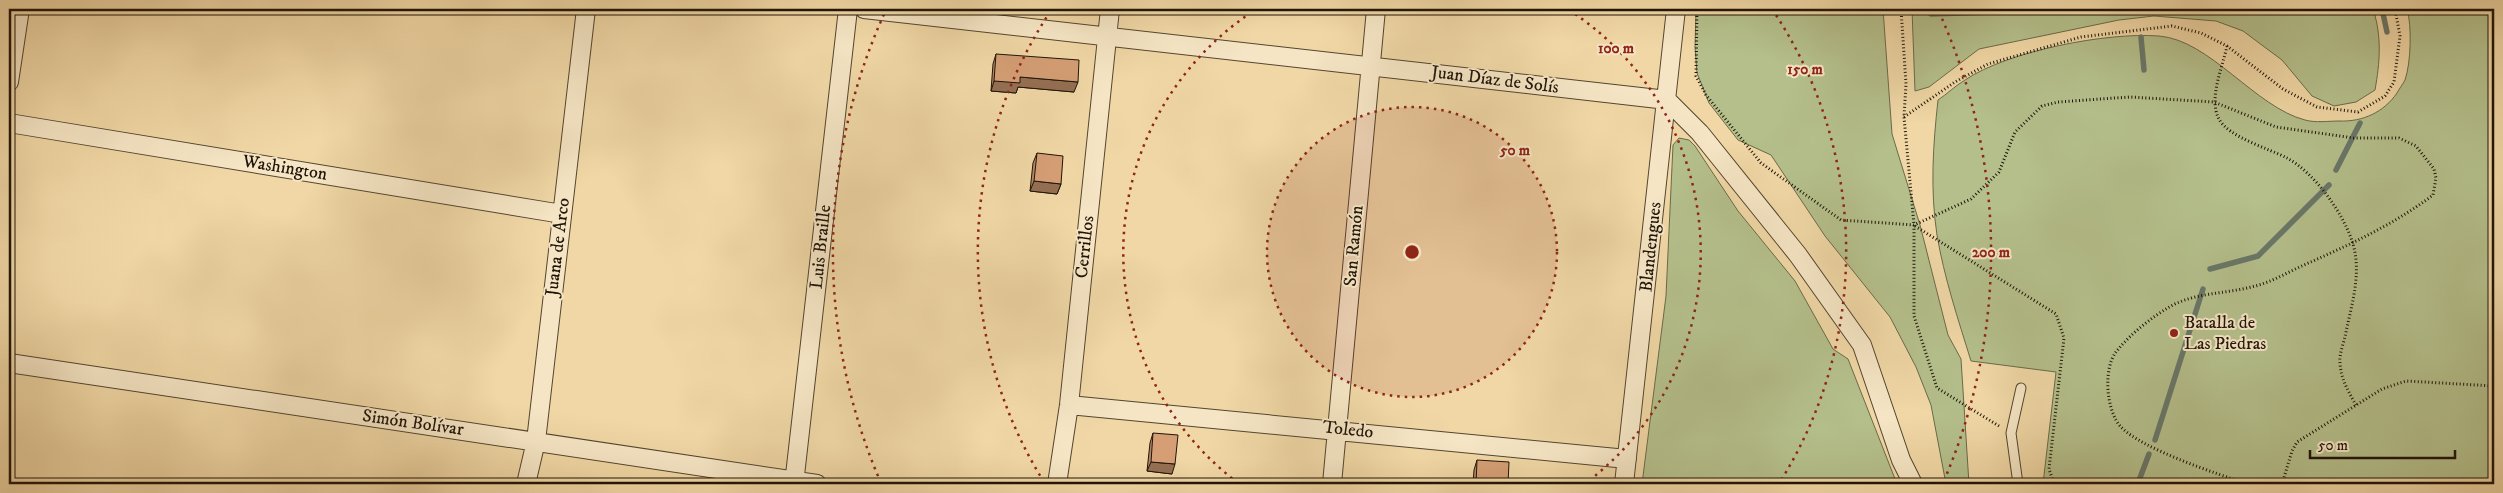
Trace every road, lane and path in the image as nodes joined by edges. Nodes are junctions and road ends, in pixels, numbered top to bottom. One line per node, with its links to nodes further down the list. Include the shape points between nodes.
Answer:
1 (20, 9): 14 (street)
2 (586, 9): 19 (street, Juana de Arco)
3 (848, 9): 31 (street, Luis Braille)
4 (864, 9): 11 (street, Juan Díaz de Solís)
5 (1110, 9): 11 (street, Cerrillos)
6 (1376, 9): 13 (street, San Ramón)
7 (1676, 9): 15 (street, Blandengues)
8 (1697, 9): 20 (path, via 1696,76 1706,95 1761,163 1841,220)
9 (1901, 9): 17 (path, via 1906,84)
10 (2395, 9): 12 (path, via 2400,36 2394,82 2385,96 2358,112 2318,107 2283,89)
11 (1107, 36): 13 (street, Juan Díaz de Solís); 25 (street, Cerrillos)
12 (2227, 46): 16 (path); 17 (path, via 2201,33 2172,26 2082,37 1988,64)
13 (1370, 65): 15 (street, Juan Díaz de Solís); 27 (street, San Ramón)
14 (9, 82)
15 (1667, 100): 30 (street, Blandengues); 37 (street, via 1700,133 1798,256 1862,345 1900,460)
16 (2214, 102): 20 (path, via 2130,97 2042,106 2015,132 1999,172 1971,199); 21 (path, via 2219,120 2231,131 2290,160 2320,187 2331,199); 21 (path, via 2276,127 2354,138 2399,138 2416,146 2434,169 2433,195 2404,217)
17 (1904, 117): 20 (path)
18 (9, 123): 19 (street, Washington)
19 (562, 214): 29 (street, Juana de Arco)
20 (1914, 225): 28 (path, via 1914,316 1937,388); 39 (path, via 2056,314 2064,338 2049,470)
21 (2353, 243): 26 (path, via 2358,267 2339,361 2342,381); 42 (path, via 2256,286 2196,296 2172,306 2140,328 2115,353 2107,390 2120,426 2137,439)
22 (9, 363): 29 (street, Simón Bolívar)
23 (2494, 386): 26 (path, via 2406,381 2382,389)
24 (2021, 388): 28 (lane)
25 (1069, 404): 27 (street, Toledo); 34 (street, Cerrillos)
26 (2356, 405): 43 (path, via 2297,442)
27 (1337, 429): 30 (street, Toledo); 35 (street, San Ramón)
28 (2011, 433): 38 (lane)
29 (536, 441): 31 (street, Simón Bolívar); 32 (street, Juana de Arco)
30 (1627, 459): 36 (street, Blandengues)
31 (794, 482): 33 (street, Simón Bolívar)
32 (526, 484)
33 (817, 484)
34 (1057, 484)
35 (1332, 484)
36 (1624, 484)
37 (1912, 484)
38 (2018, 484)
39 (2054, 484)
40 (2108, 484): 41 (path)
41 (2117, 484)
42 (2248, 484)
43 (2282, 484)

